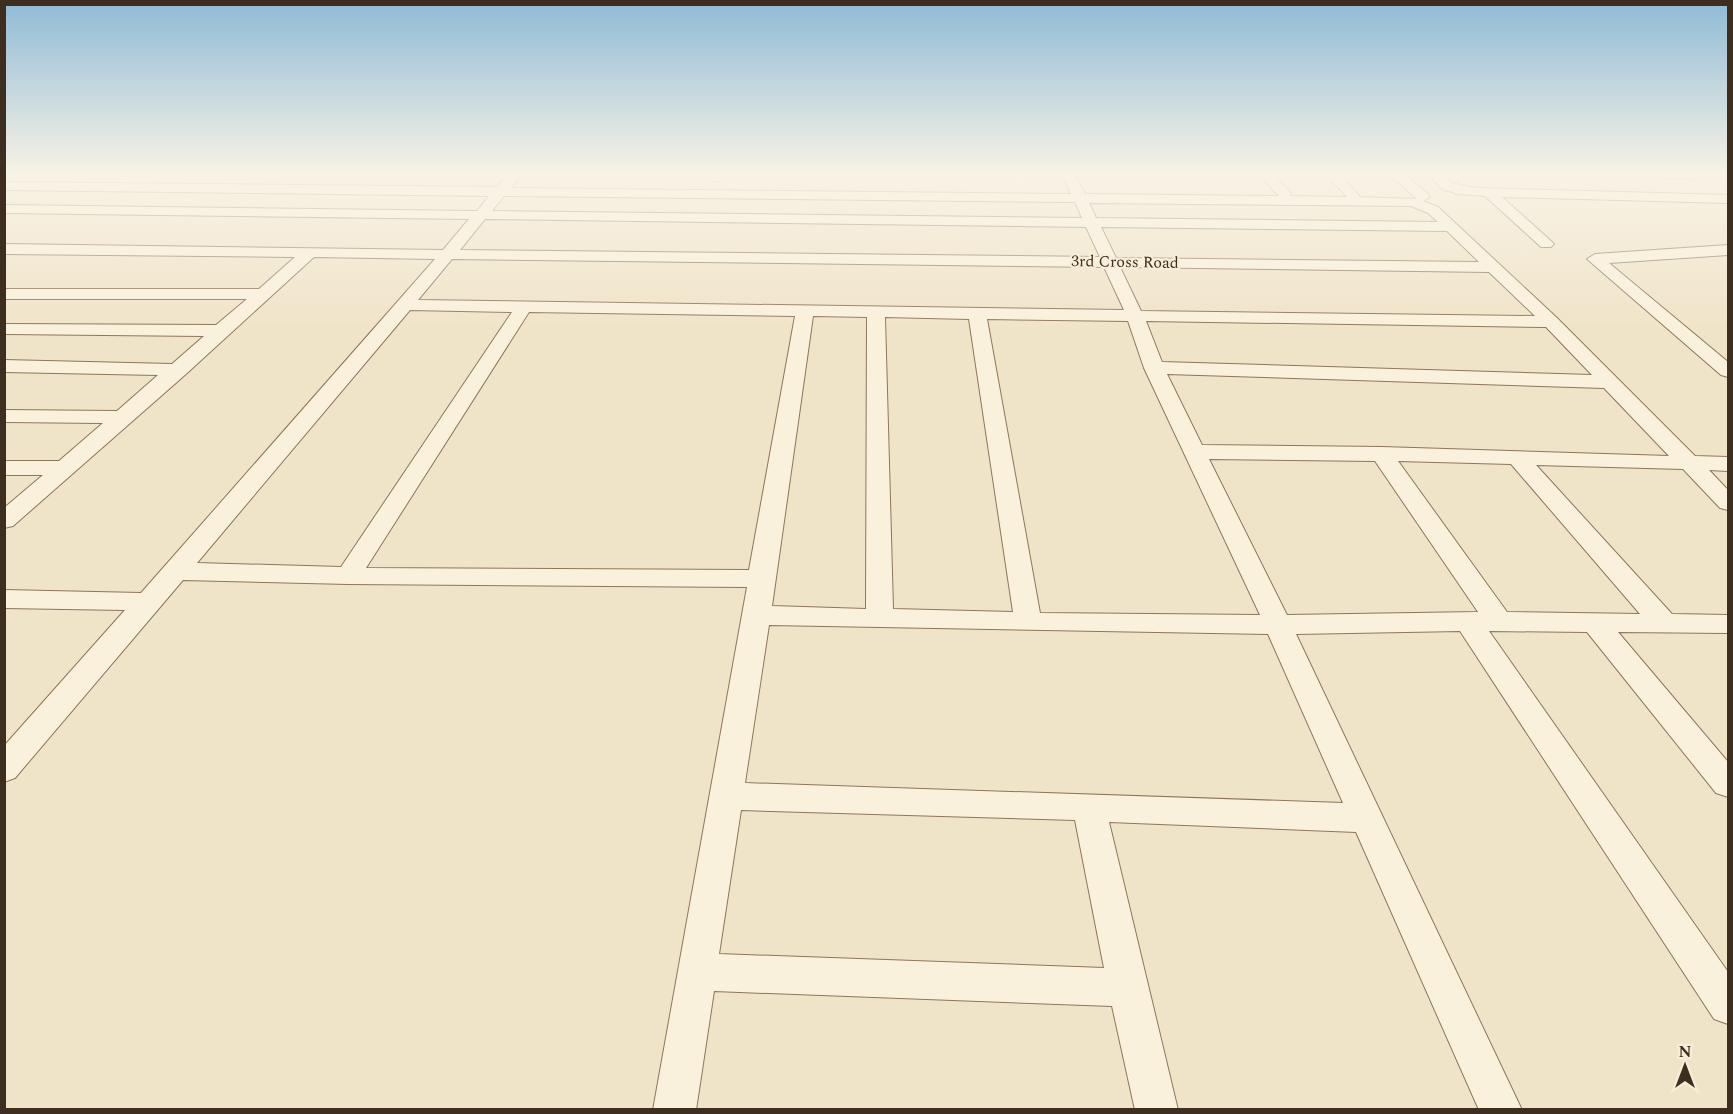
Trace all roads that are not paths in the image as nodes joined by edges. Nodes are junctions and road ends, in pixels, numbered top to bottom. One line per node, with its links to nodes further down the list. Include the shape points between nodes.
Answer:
1 (53, 225): 10 (street)
2 (473, 225): 13 (street)
3 (845, 225): 9 (street)
4 (1094, 225): 14 (street)
5 (1426, 225): 7 (street)
6 (1525, 225): 8 (street)
7 (1449, 226): 15 (street)
8 (1546, 244)
9 (843, 248): 13 (street, 3rd Cross Road); 14 (street, 3rd Cross Road)
10 (6, 250): 12 (street, 3rd Cross Road)
11 (1728, 250): 32 (street, via 1595,259)
12 (312, 251): 13 (street, 3rd Cross Road); 18 (street)
13 (447, 253): 19 (street)
14 (1110, 261): 15 (street, 3rd Cross Road); 24 (street)
15 (1490, 267): 25 (street)
16 (4, 294): 17 (street)
17 (150, 294): 18 (street); 27 (street, via 107,307)
18 (264, 294): 28 (street)
19 (405, 305): 20 (street); 45 (street)
20 (524, 307): 21 (street); 46 (street)
21 (805, 311): 22 (street); 47 (street)
22 (876, 312): 23 (street); 51 (street)
23 (977, 314): 24 (street); 52 (street)
24 (1134, 316): 25 (street); 30 (street)
25 (1551, 322): 33 (street)
26 (4, 329): 27 (street)
27 (57, 330): 28 (street)
28 (222, 331): 31 (street)
29 (4, 366): 31 (street)
30 (1154, 369): 33 (street); 36 (street)
31 (179, 370): 35 (street)
32 (1728, 370)
33 (1610, 382): 39 (street)
34 (4, 416): 35 (street)
35 (122, 417): 42 (street)
36 (1194, 452): 37 (street); 56 (street)
37 (1382, 454): 38 (street); 53 (street)
38 (1517, 458): 39 (street); 55 (street)
39 (1689, 463): 40 (street); 43 (street)
40 (1728, 464)
41 (4, 468): 42 (street)
42 (64, 468): 44 (street)
43 (1728, 503)
44 (4, 521)
45 (176, 571): 46 (street); 49 (street)
46 (348, 576): 47 (street)
47 (761, 579): 50 (street)
48 (4, 599): 49 (street)
49 (148, 602): 58 (street)
50 (757, 615): 51 (street); 60 (street)
51 (880, 619): 52 (street)
52 (1028, 622): 56 (street)
53 (1484, 622): 54 (street); 56 (street); 65 (street)
54 (1594, 622): 55 (street); 59 (street)
55 (1665, 624): 57 (street)
56 (1278, 625): 62 (street)
57 (1725, 628)
58 (4, 769)
59 (1728, 784)
60 (725, 796): 61 (street); 63 (street)
61 (1089, 807): 62 (street); 64 (street)
62 (1367, 818): 68 (street)
63 (697, 972): 64 (street); 66 (street)
64 (1128, 988): 67 (street)
65 (1728, 1005)
66 (674, 1110)
67 (1157, 1110)
68 (1501, 1110)

